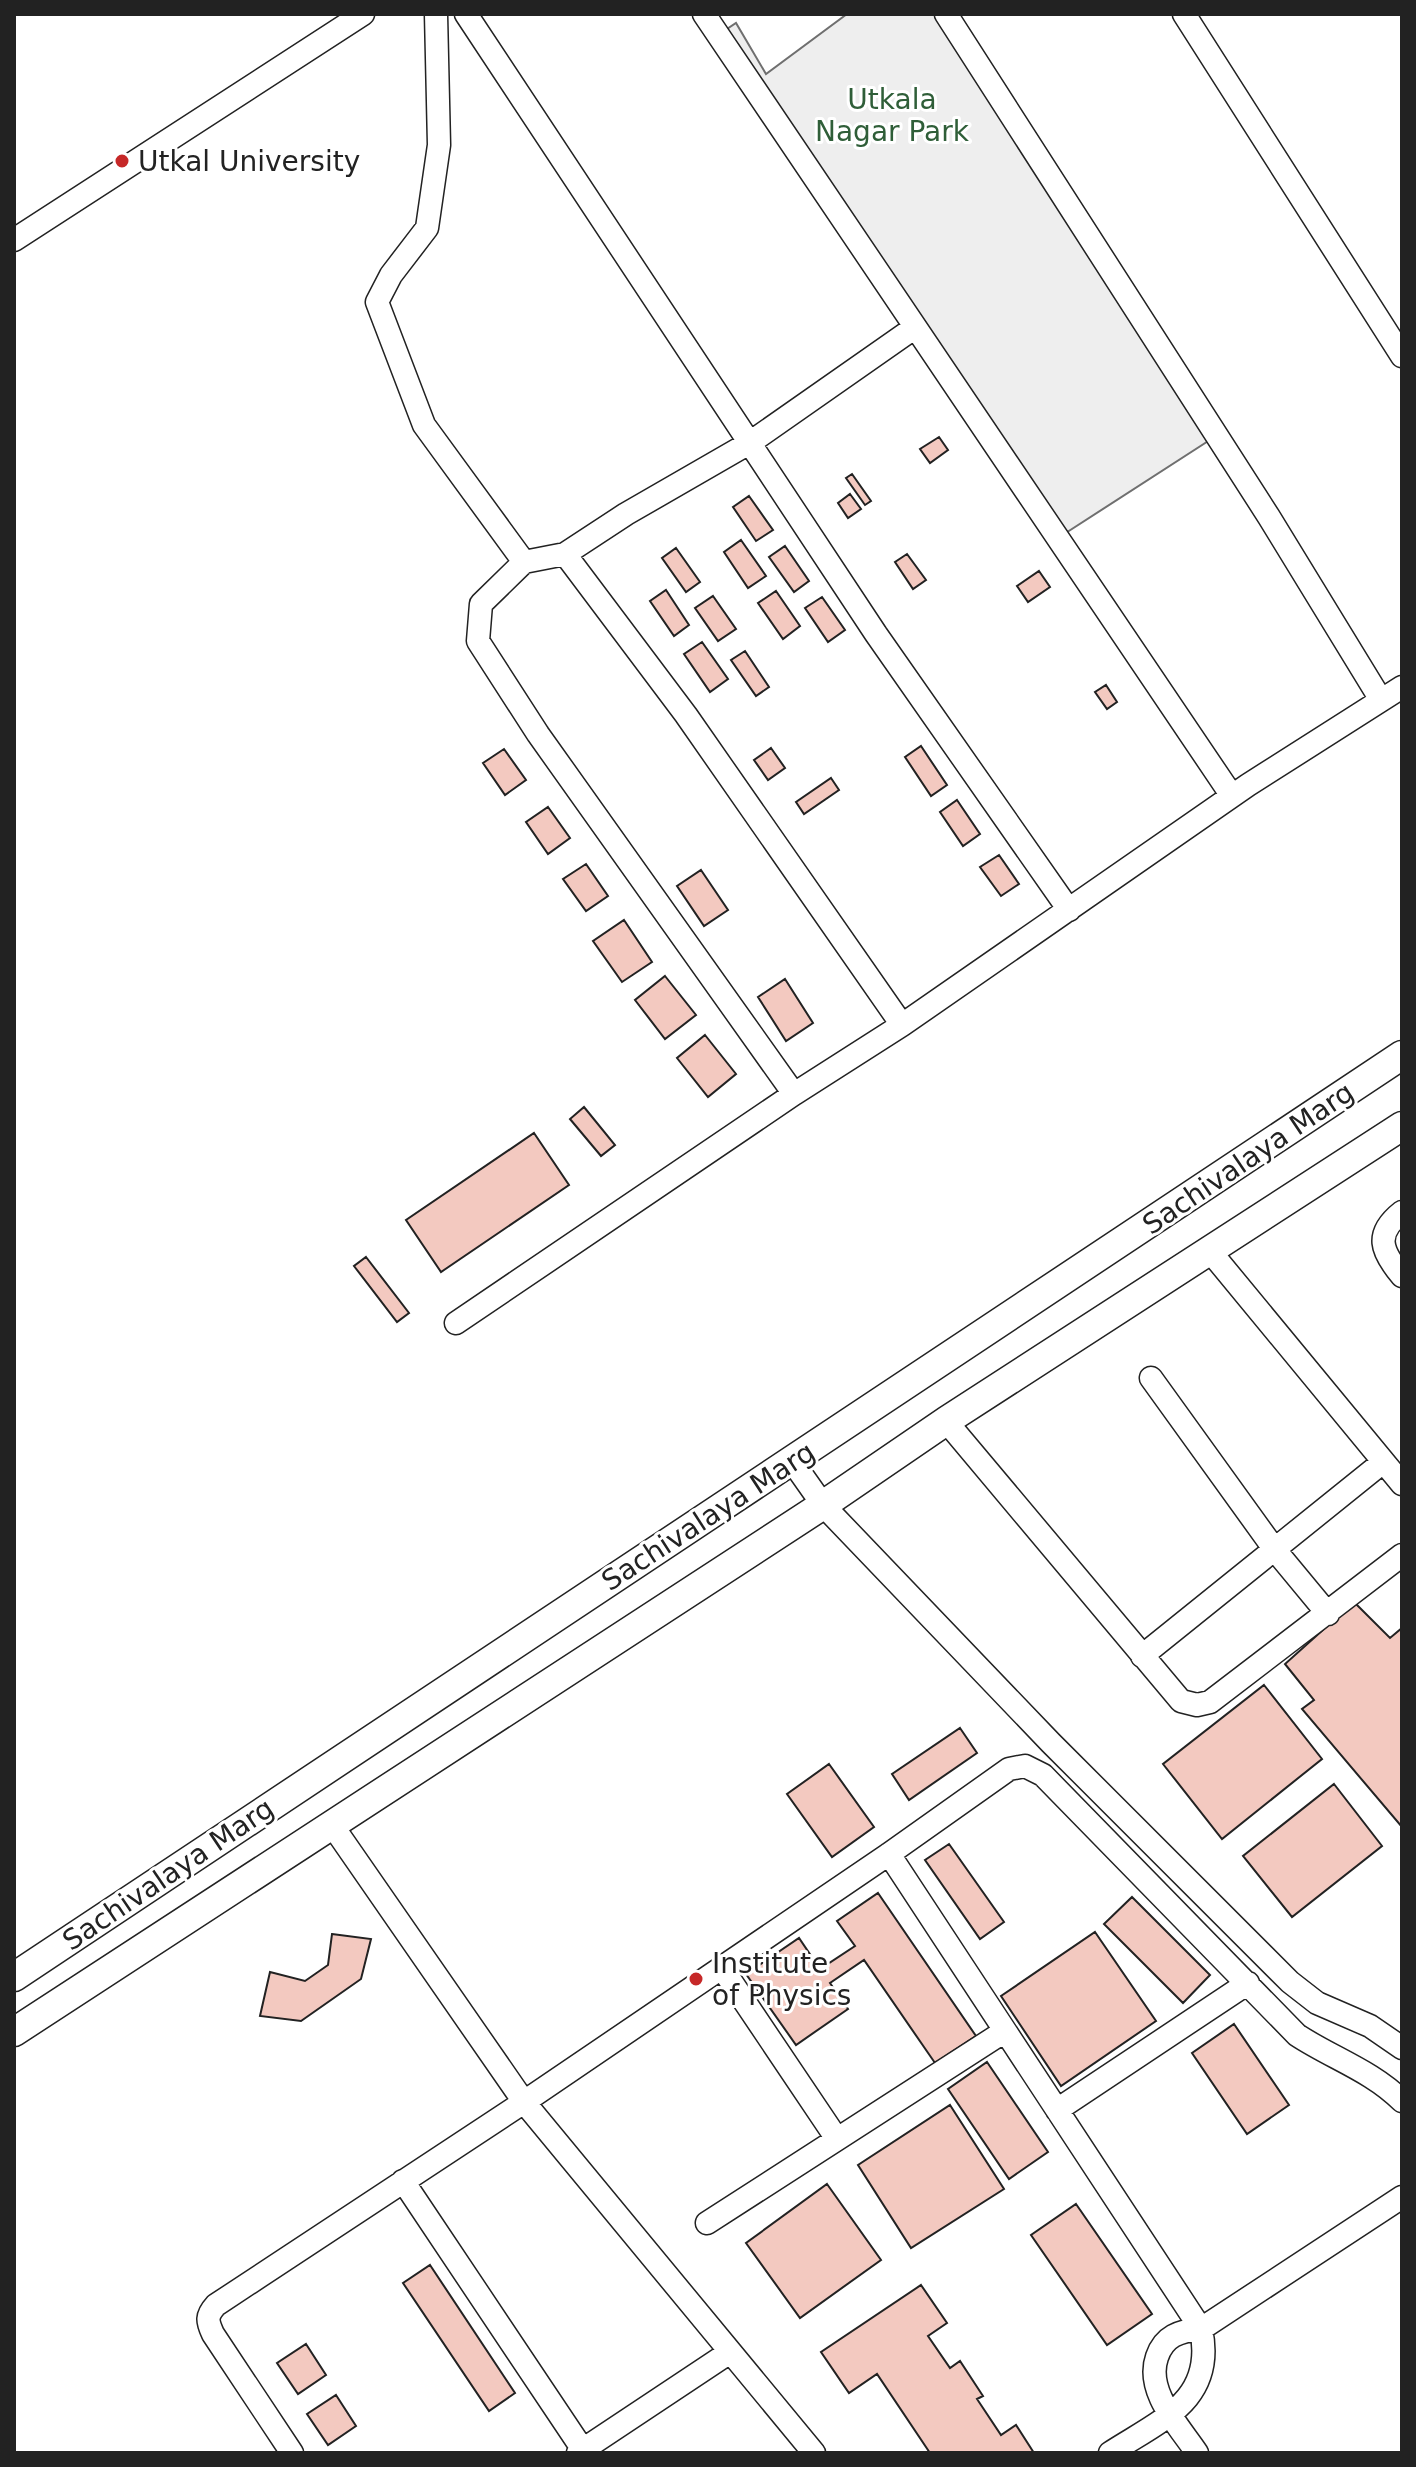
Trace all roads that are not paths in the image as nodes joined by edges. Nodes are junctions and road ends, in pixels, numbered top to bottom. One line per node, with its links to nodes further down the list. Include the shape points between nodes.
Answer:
1 (363, 14): 7 (street)
2 (436, 14): 12 (street, via 439,145 427,228 377,302 424,425)
3 (466, 14): 10 (street)
4 (704, 14): 8 (street)
5 (946, 14): 14 (street)
6 (1184, 14): 9 (street)
7 (14, 240)
8 (914, 328): 10 (street); 15 (street)
9 (1402, 356)
10 (751, 442): 11 (street); 16 (street, via 876,634)
11 (565, 554): 12 (street); 17 (street, via 695,727)
12 (524, 562): 19 (street, via 481,604 478,641)
13 (1402, 687): 14 (street)
14 (1381, 700): 15 (street)
15 (1232, 796): 16 (street)
16 (1069, 910): 17 (street)
17 (902, 1025): 19 (street)
18 (1402, 1055): 27 (main road, Sachivalaya Marg)
19 (794, 1094): 24 (street)
20 (1402, 1126): 22 (main road)
21 (1402, 1212): 23 (street, via 1384,1230 1383,1240)
22 (1209, 1250): 26 (main road); 28 (street)
23 (1402, 1276)
24 (456, 1323)
25 (1151, 1378): 31 (street)
26 (946, 1421): 30 (main road); 34 (street)
27 (792, 1461): 30 (street); 38 (main road, Sachivalaya Marg)
28 (1383, 1462): 29 (street); 31 (street)
29 (1402, 1484)
30 (823, 1505): 35 (main road); 42 (street, via 1290,1982 1317,2003 1370,2026)
31 (1275, 1550): 33 (street); 34 (street)
32 (1402, 1555): 33 (street)
33 (1328, 1614): 34 (street, via 1210,1702 1197,1705 1181,1701)
34 (1142, 1656)
35 (332, 1825): 41 (main road); 44 (street)
36 (889, 1854): 37 (street); 39 (street, via 1009,1769 1025,1766 1059,1789); 40 (street)
37 (722, 1968): 44 (street); 46 (street)
38 (14, 1977)
39 (1248, 1983): 43 (street, via 1297,2035 1383,2083); 45 (street)
40 (1005, 2031): 45 (street); 46 (street)
41 (14, 2032)
42 (1402, 2048)
43 (1402, 2101)
44 (524, 2102): 47 (street); 51 (street)
45 (1057, 2110): 50 (street)
46 (837, 2139): 49 (street)
47 (403, 2181): 53 (street); 54 (street, via 208,2313 213,2334)
48 (1402, 2197): 50 (street)
49 (707, 2223)
50 (1201, 2329): 52 (street, via 1205,2349 1198,2383); 52 (street, via 1176,2333 1160,2348 1153,2367 1155,2382)
51 (730, 2352): 53 (street); 55 (street)
52 (1170, 2413): 56 (street); 57 (street)
53 (582, 2452)
54 (292, 2453)
55 (814, 2453)
56 (1110, 2453)
57 (1197, 2453)

